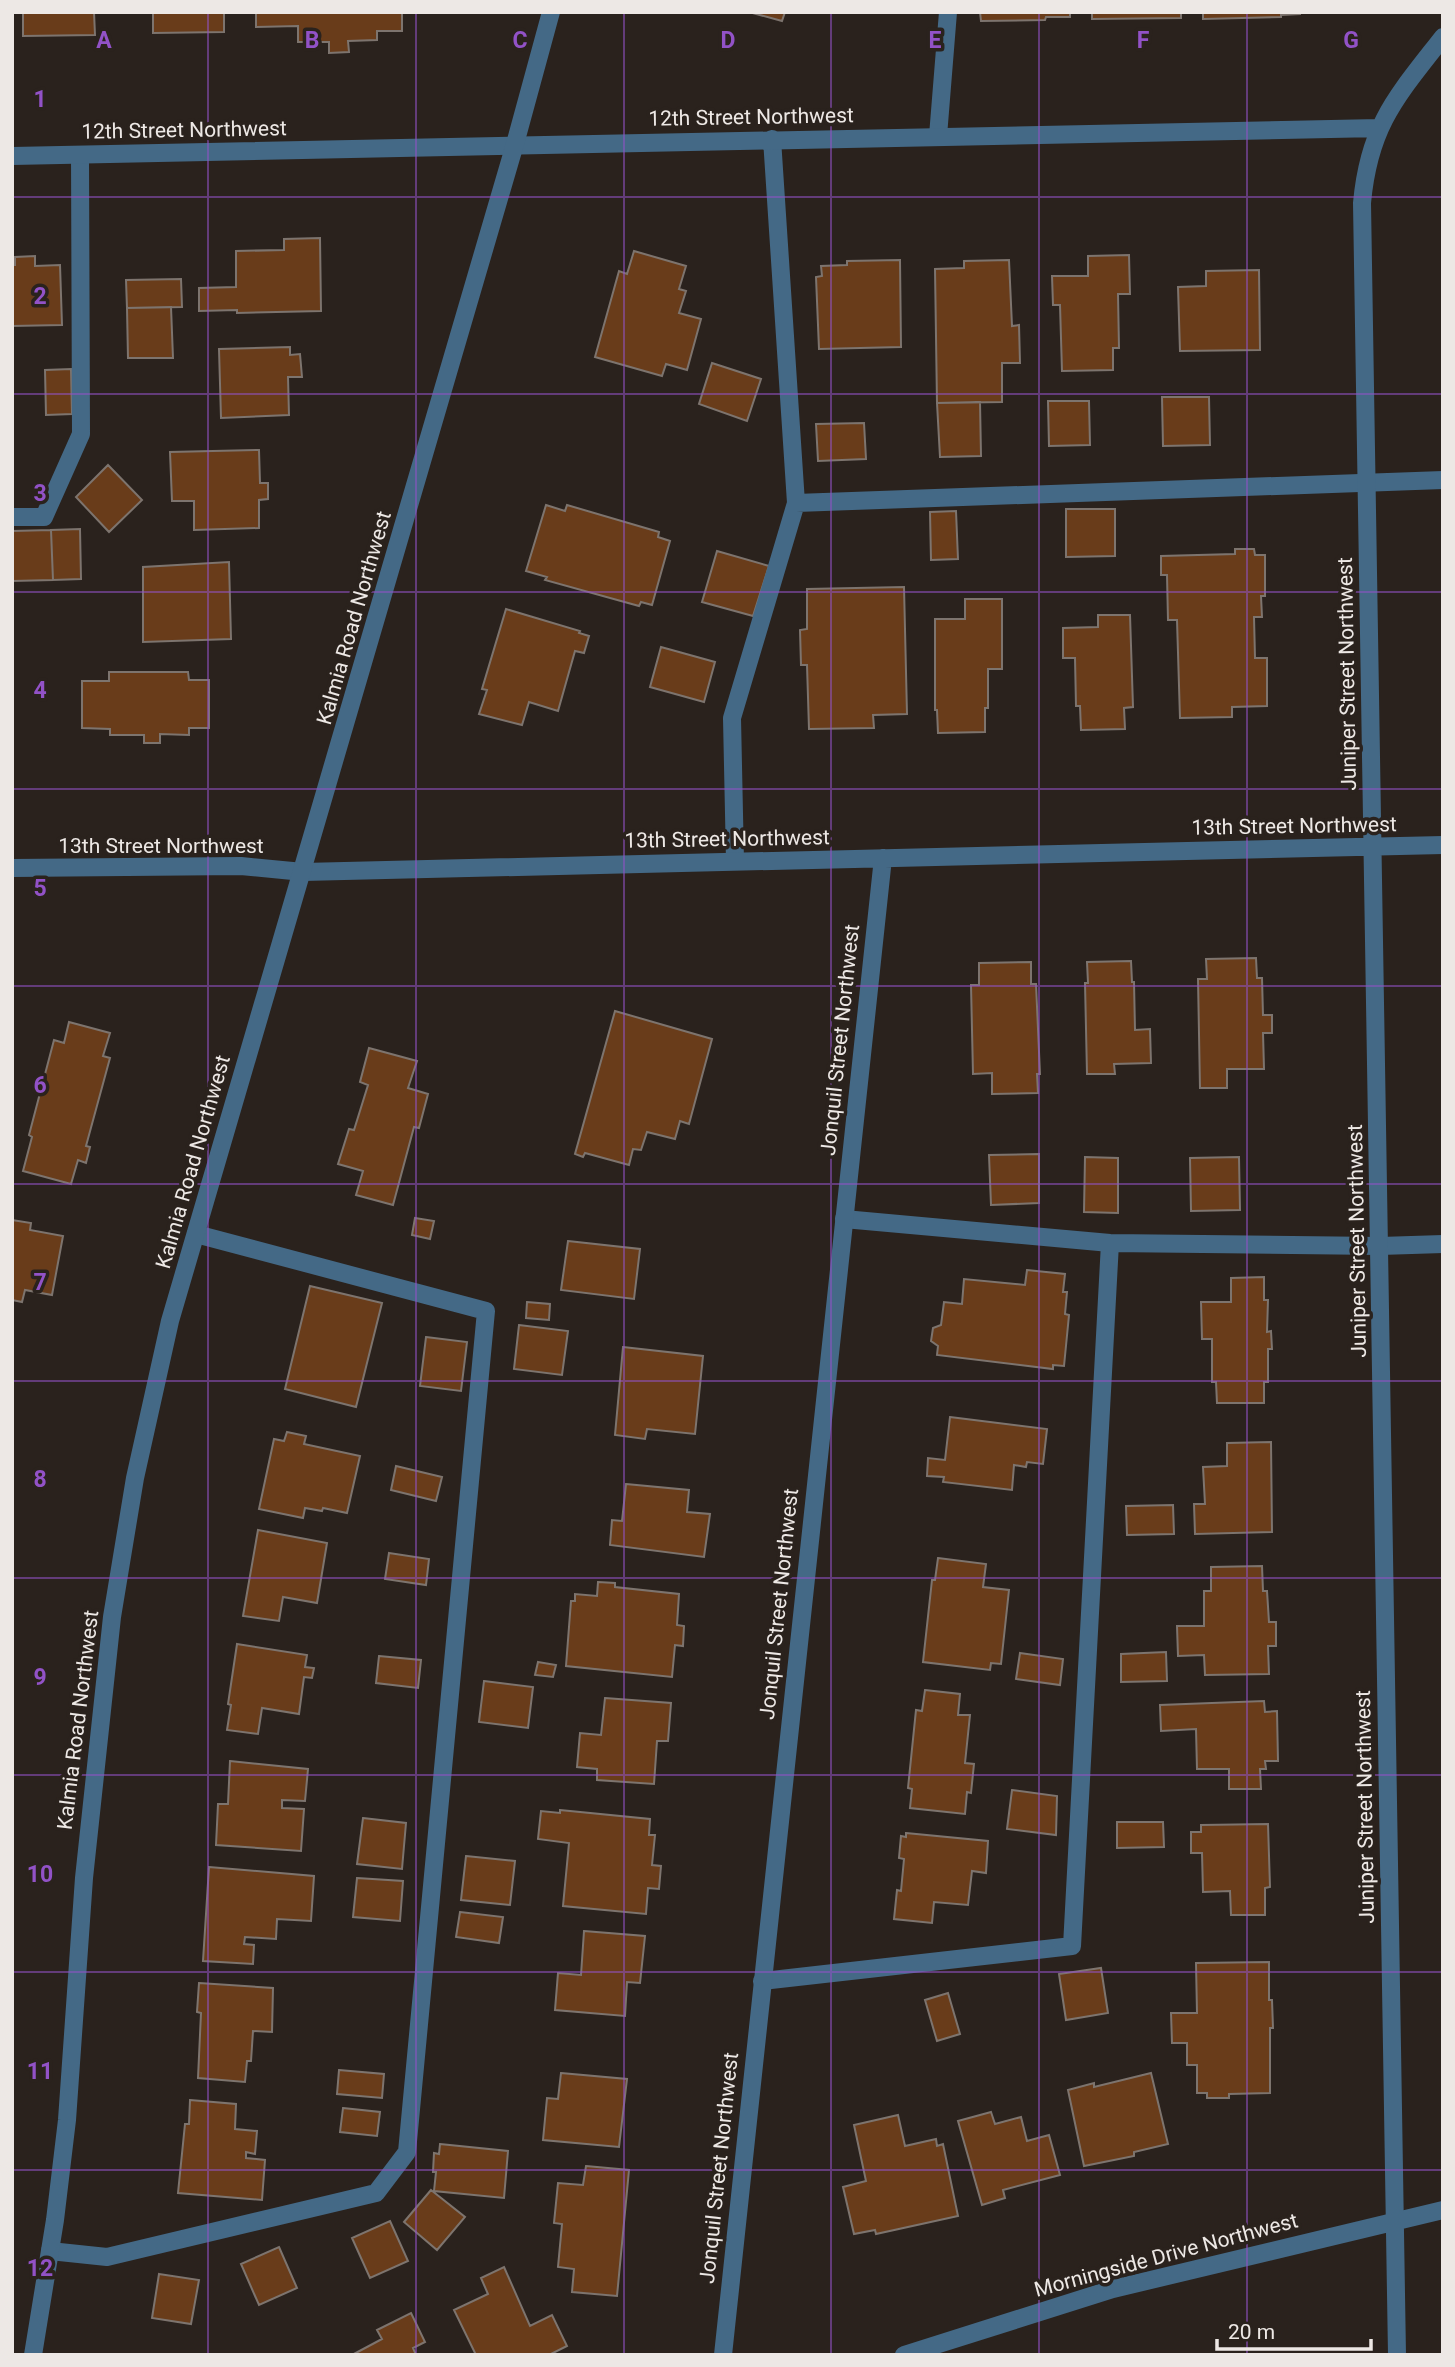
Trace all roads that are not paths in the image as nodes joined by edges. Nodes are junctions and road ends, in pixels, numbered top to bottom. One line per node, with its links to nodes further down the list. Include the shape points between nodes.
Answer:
1 (551, 12): 7 (street, Kalmia Road Northwest)
2 (948, 12): 5 (street)
3 (1443, 37): 4 (street)
4 (1379, 128): 5 (street, 12th Street Northwest); 11 (street, Juniper Street Northwest, via 1369,155 1362,203)
5 (938, 136): 6 (street, 12th Street Northwest)
6 (772, 139): 7 (street, 12th Street Northwest); 12 (street)
7 (515, 144): 8 (street, 12th Street Northwest); 19 (street, Kalmia Road Northwest)
8 (80, 155): 9 (street, 12th Street Northwest); 13 (street, via 81,433 44,517)
9 (12, 156)
10 (1443, 480): 11 (street)
11 (1367, 483): 12 (street); 15 (street, Juniper Street Northwest)
12 (796, 503): 17 (street, via 732,718)
13 (12, 517)
14 (1443, 845): 15 (street, 13th Street Northwest)
15 (1372, 847): 16 (street, 13th Street Northwest); 24 (street, Juniper Street Northwest)
16 (883, 858): 17 (street, 13th Street Northwest); 20 (street, Jonquil Street Northwest)
17 (735, 861): 19 (street, 13th Street Northwest)
18 (12, 869): 19 (street, 13th Street Northwest, via 241,866)
19 (303, 872): 21 (street, Kalmia Road Northwest)
20 (844, 1219): 22 (street); 25 (street, Jonquil Street Northwest)
21 (196, 1234): 28 (street, Kalmia Road Northwest, via 170,1321 135,1478 112,1617 83,1878 67,2120); 28 (street, via 486,1311 407,2152 376,2193 107,2256)
22 (1110, 1243): 24 (street); 25 (street, via 1072,1946)
23 (1443, 1244): 24 (street)
24 (1380, 1246): 27 (street, Juniper Street Northwest)
25 (762, 1981): 30 (street, Jonquil Street Northwest)
26 (1443, 2210): 27 (street, Morningside Drive Northwest)
27 (1394, 2221): 31 (street, Morningside Drive Northwest, via 1113,2290); 32 (street, Juniper Street Northwest)
28 (50, 2251): 29 (street, Kalmia Road Northwest)
29 (33, 2355)
30 (723, 2355)
31 (904, 2355)
32 (1397, 2355)

